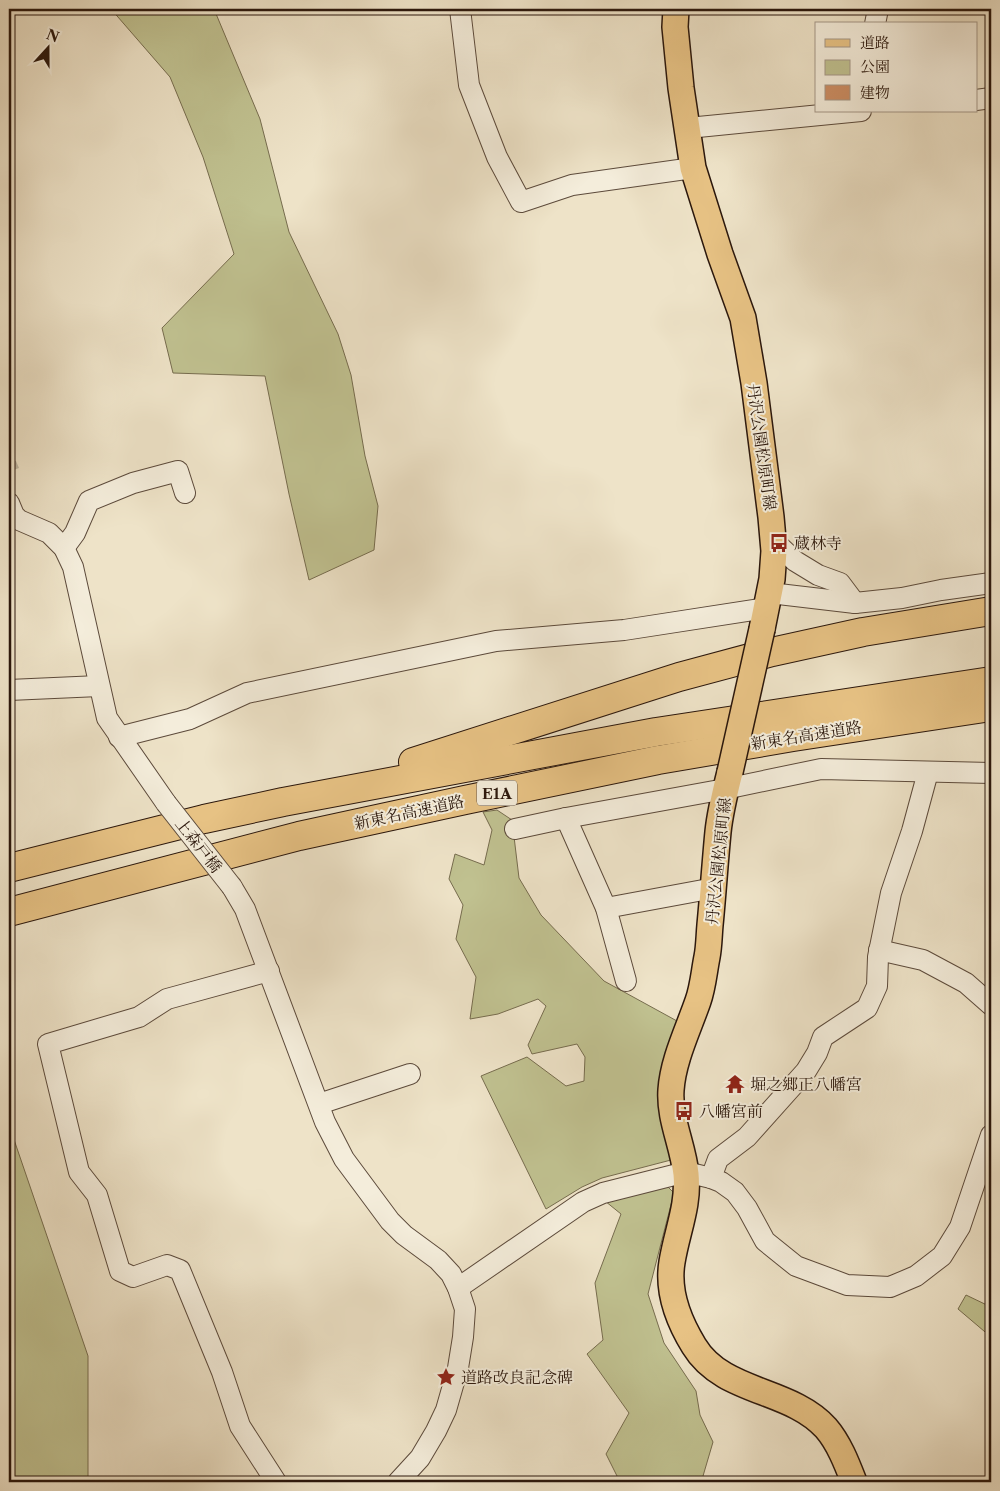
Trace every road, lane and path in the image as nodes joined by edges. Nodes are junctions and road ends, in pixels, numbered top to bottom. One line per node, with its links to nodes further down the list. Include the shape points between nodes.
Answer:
1 (460, 9): 9 (street, via 468,85 497,157 521,202 572,185)
2 (676, 9): 8 (main road, 丹沢公園松原町線, via 680,79)
3 (878, 9): 4 (street)
4 (875, 22)
5 (991, 98): 6 (street)
6 (978, 100)
7 (851, 112): 8 (street)
8 (688, 128): 9 (main road, 丹沢公園松原町線)
9 (693, 168): 13 (main road, 丹沢公園松原町線, via 743,318)
10 (185, 493): 14 (street, via 178,471 133,483 89,501 75,533)
11 (9, 503): 12 (street)
12 (14, 523): 14 (street, via 49,533)
13 (774, 541): 16 (street, via 802,565 840,583); 17 (main road, 丹沢公園松原町線)
14 (64, 548): 20 (street, 上森戸橋, via 73,567)
15 (991, 583): 16 (street)
16 (855, 603): 17 (street)
17 (766, 610): 23 (street, via 624,630 486,643 247,692 190,719); 26 (main road, 丹沢公園松原町線, bridge)
18 (991, 611): 27 (highway, via 863,632 679,677)
19 (991, 681): 27 (highway, 新東名高速道路 / E1A, via 656,732)
20 (99, 686): 21 (street); 23 (street, 上森戸橋, via 107,718)
21 (9, 690)
22 (991, 707): 33 (highway, 新東名高速道路 / E1A, via 658,760 465,800 299,836)
23 (119, 737): 35 (street, 上森戸橋, bridge, via 232,886 245,909)
24 (928, 772): 25 (street); 26 (street, via 821,769); 34 (street, via 891,894)
25 (991, 773)
26 (728, 781): 28 (street); 31 (main road, 丹沢公園松原町線, via 718,830)
27 (283, 802): 30 (highway, 新東名高速道路 / E1A)
28 (566, 818): 29 (street); 32 (street)
29 (515, 829)
30 (9, 868)
31 (714, 888): 32 (street); 41 (main road, 丹沢公園松原町線, via 708,954 699,998 672,1074 672,1115)
32 (606, 908): 36 (street)
33 (9, 912)
34 (879, 950): 37 (street, via 923,960 966,983); 42 (street, via 877,986 867,1008 823,1036 806,1071 747,1137 718,1159)
35 (269, 971): 39 (street, 上森戸橋); 44 (street, via 167,999 139,1017 48,1044 79,1172 97,1195 120,1271 134,1277 167,1265 180,1270 222,1372 240,1426)
36 (626, 981)
37 (991, 1004)
38 (410, 1074): 39 (street)
39 (319, 1104): 43 (street, 上森戸橋, via 344,1159 390,1221 438,1260)
40 (991, 1135): 42 (street, via 960,1228 942,1256 916,1276 890,1287 847,1285 796,1266 765,1241 735,1192)
41 (680, 1174): 42 (street); 43 (street, via 603,1193 583,1202); 46 (main road, 丹沢公園松原町線, via 686,1201 670,1280 680,1320 695,1348 706,1362 730,1380 792,1404 812,1416 827,1429)
42 (711, 1178)
43 (458, 1288): 45 (street, 上森戸橋, via 465,1309 463,1337 446,1410 420,1458)
44 (276, 1482)
45 (398, 1482)
46 (854, 1482)

